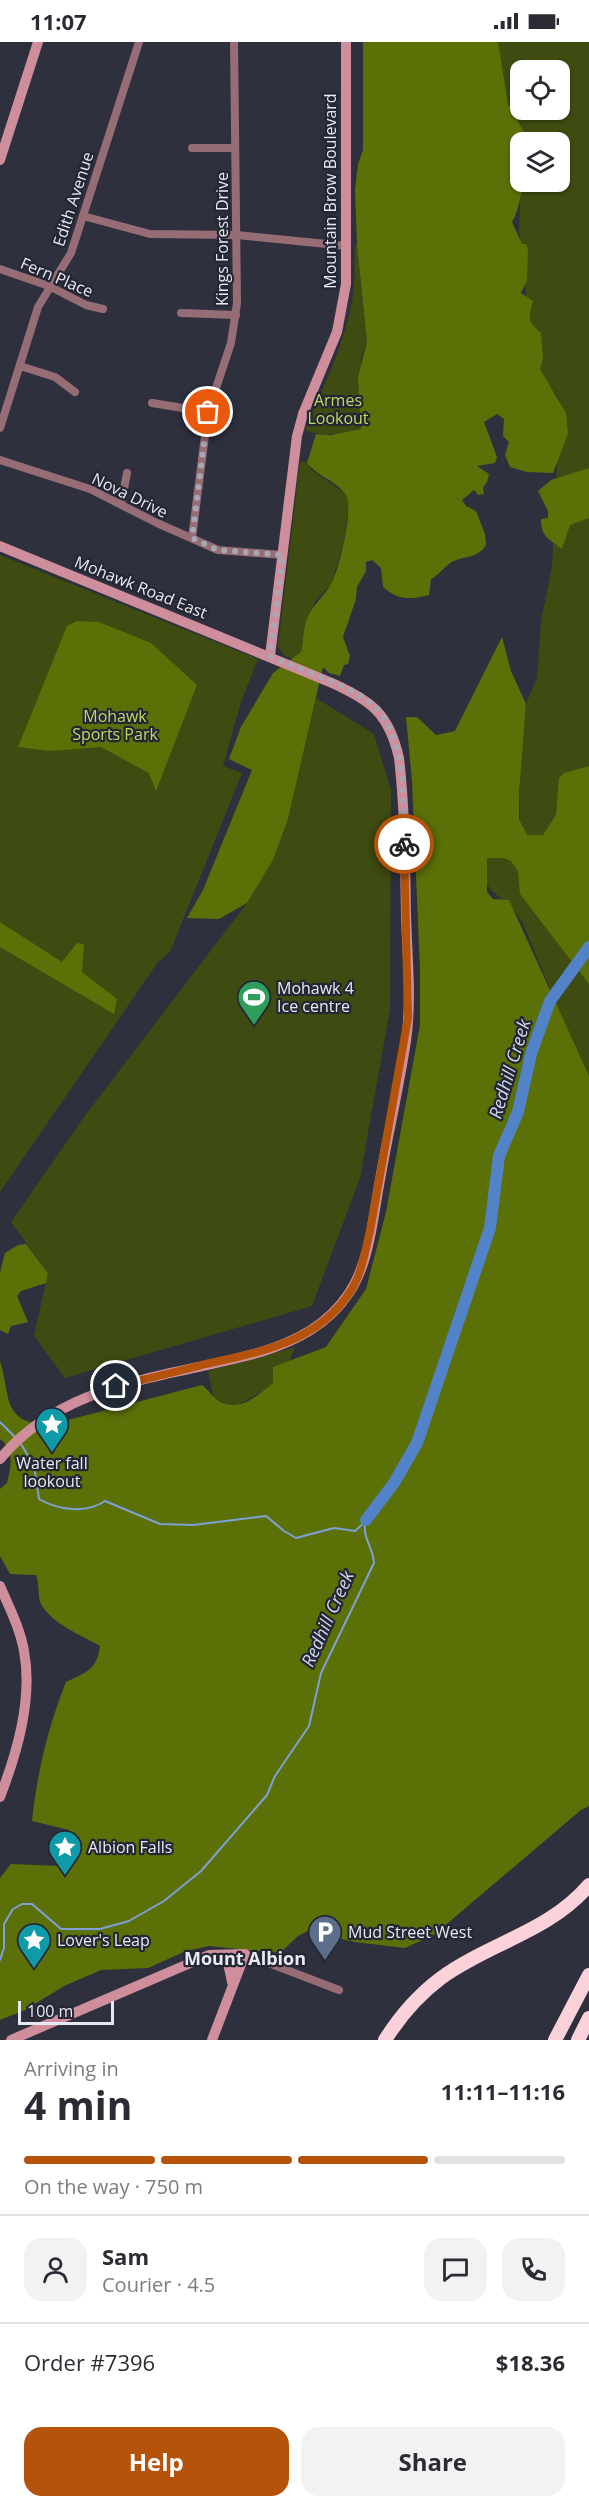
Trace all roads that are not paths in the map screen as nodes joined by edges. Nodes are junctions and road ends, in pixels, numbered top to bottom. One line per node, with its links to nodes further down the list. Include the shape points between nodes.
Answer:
1 (38, 42): 7 (main road)
2 (139, 42): 8 (street, Edith Avenue)
3 (234, 42): 6 (street, Kings Forest Drive)
4 (346, 42): 10 (main road, Mountain Brow Boulevard)
5 (192, 148): 6 (street)
6 (236, 148): 9 (street, Kings Forest Drive)
7 (0, 160)
8 (83, 216): 9 (street, via 150,234); 12 (street, Edith Avenue, via 71,253)
9 (238, 235): 10 (street); 15 (street, Kings Forest Drive)
10 (347, 246): 26 (main road, Mountain Brow Boulevard, via 346,284 337,332 299,429)
11 (0, 269): 12 (street, Fern Place)
12 (49, 286): 13 (street, Fern Place); 16 (street, Edith Avenue, via 38,307)
13 (103, 309)
14 (181, 313): 15 (street)
15 (236, 315): 19 (street, Kings Forest Drive)
16 (20, 366): 17 (street, via 55,376); 20 (street, Edith Avenue)
17 (75, 392)
18 (152, 403): 19 (street)
19 (208, 412): 24 (street, Kings Forest Drive)
20 (0, 428)
21 (0, 460): 23 (street, Nova Drive, via 90,489)
22 (127, 473): 23 (street)
23 (121, 504): 24 (street, Nova Drive)
24 (192, 538): 26 (street, Nova Drive, via 218,550)
25 (0, 546): 27 (main road, Mohawk Road East)
26 (283, 555): 27 (main road, Mountain Brow Boulevard)
27 (270, 656): 28 (main road, via 368,701 385,719 396,744 402,777 408,1018 376,1200 357,1279 328,1318 298,1338 261,1352 116,1386 74,1401 37,1424)
28 (0, 1459)
29 (0, 1588): 30 (main road, via 19,1633 27,1678 26,1704)
30 (0, 1797)
31 (589, 1885): 40 (highway, via 561,1912 536,1928 442,1977 406,2009)
32 (245, 1954): 33 (main road, via 217,1953); 35 (main road); 36 (street)
33 (190, 1962): 35 (main road, via 224,1961 230,1966); 38 (main road)
34 (589, 1975): 41 (highway)
35 (232, 1983): 39 (main road)
36 (339, 1990)
37 (589, 2018): 42 (highway)
38 (11, 2040)
39 (212, 2040)
40 (385, 2040)
41 (555, 2040)
42 (578, 2040)

